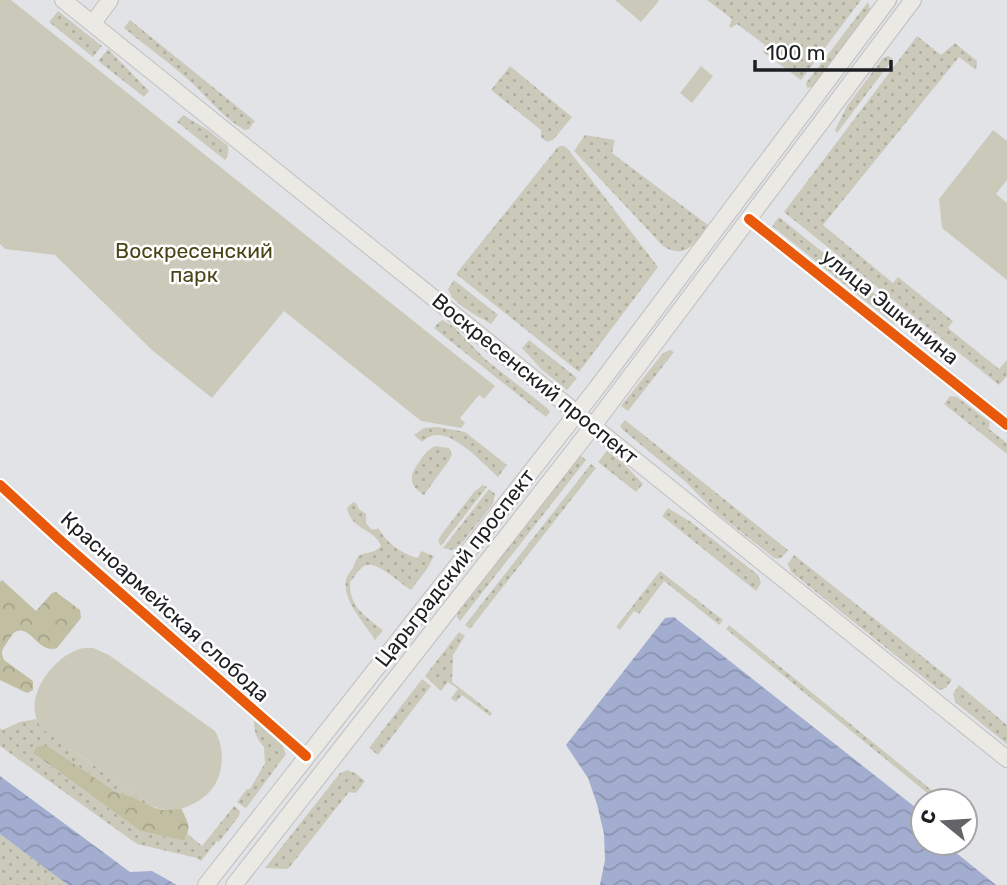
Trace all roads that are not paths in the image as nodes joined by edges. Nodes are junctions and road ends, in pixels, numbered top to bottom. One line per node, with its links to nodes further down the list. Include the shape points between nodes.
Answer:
1 (63, 0): 5 (main road, Воскресенский проспект)
2 (110, 0): 5 (main road)
3 (888, 0): 7 (main road, Царьградский проспект)
4 (913, 0): 6 (main road, Царьградский проспект)
5 (93, 23): 7 (main road, Воскресенский проспект)
6 (749, 219): 8 (street, улица Эшкинина); 9 (main road, Царьградский проспект)
7 (578, 413): 9 (main road, Воскресенский проспект); 11 (main road, Царьградский проспект)
8 (1007, 425)
9 (593, 426): 12 (main road, Воскресенский проспект); 14 (main road, Царьградский проспект)
10 (0, 485): 11 (street, Красноармейская слобода)
11 (306, 756): 13 (main road, Царьградский проспект)
12 (1007, 759)
13 (205, 885)
14 (234, 885)

